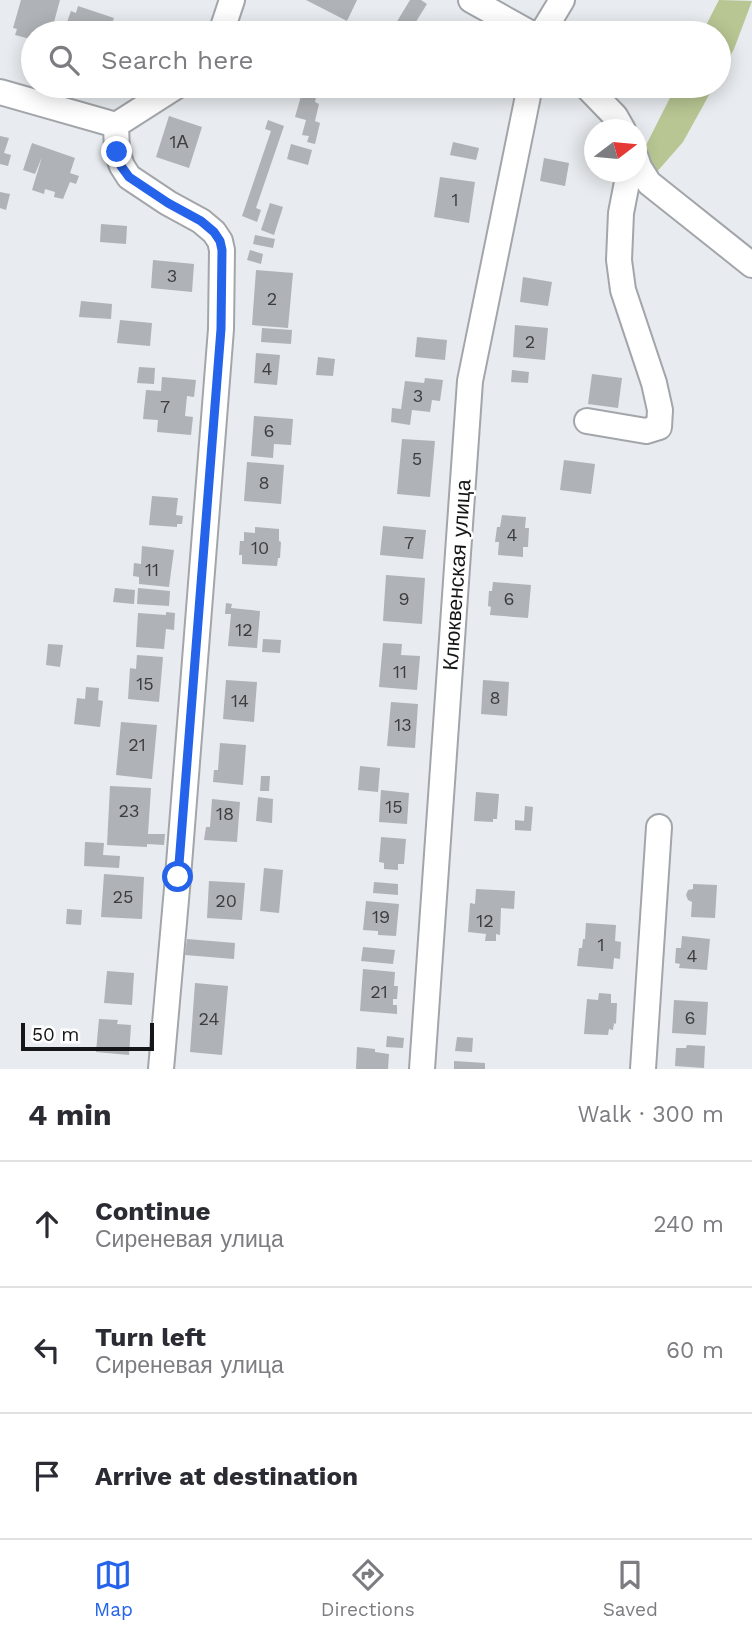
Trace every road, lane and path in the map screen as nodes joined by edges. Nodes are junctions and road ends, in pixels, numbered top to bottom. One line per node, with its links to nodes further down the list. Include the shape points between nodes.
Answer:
1 (232, 0): 4 (street)
2 (471, 0): 5 (street)
3 (562, 0): 6 (street)
4 (225, 21)
5 (509, 21)
6 (549, 21)
7 (0, 92): 8 (street)
8 (21, 98)
9 (21, 98): 14 (street)
10 (158, 98): 14 (street)
11 (528, 98): 21 (street, Клюквенская улица, via 470,381)
12 (598, 98): 13 (street)
13 (617, 119)
14 (116, 125): 20 (street, via 117,152 129,177 201,221 214,232 222,250 221,329)
15 (647, 180): 17 (street)
16 (627, 182): 18 (street, via 619,260 623,290 657,397 659,427 646,431)
17 (752, 265)
18 (587, 421)
19 (659, 827): 22 (street)
20 (161, 1069)
21 (422, 1069)
22 (643, 1069)

